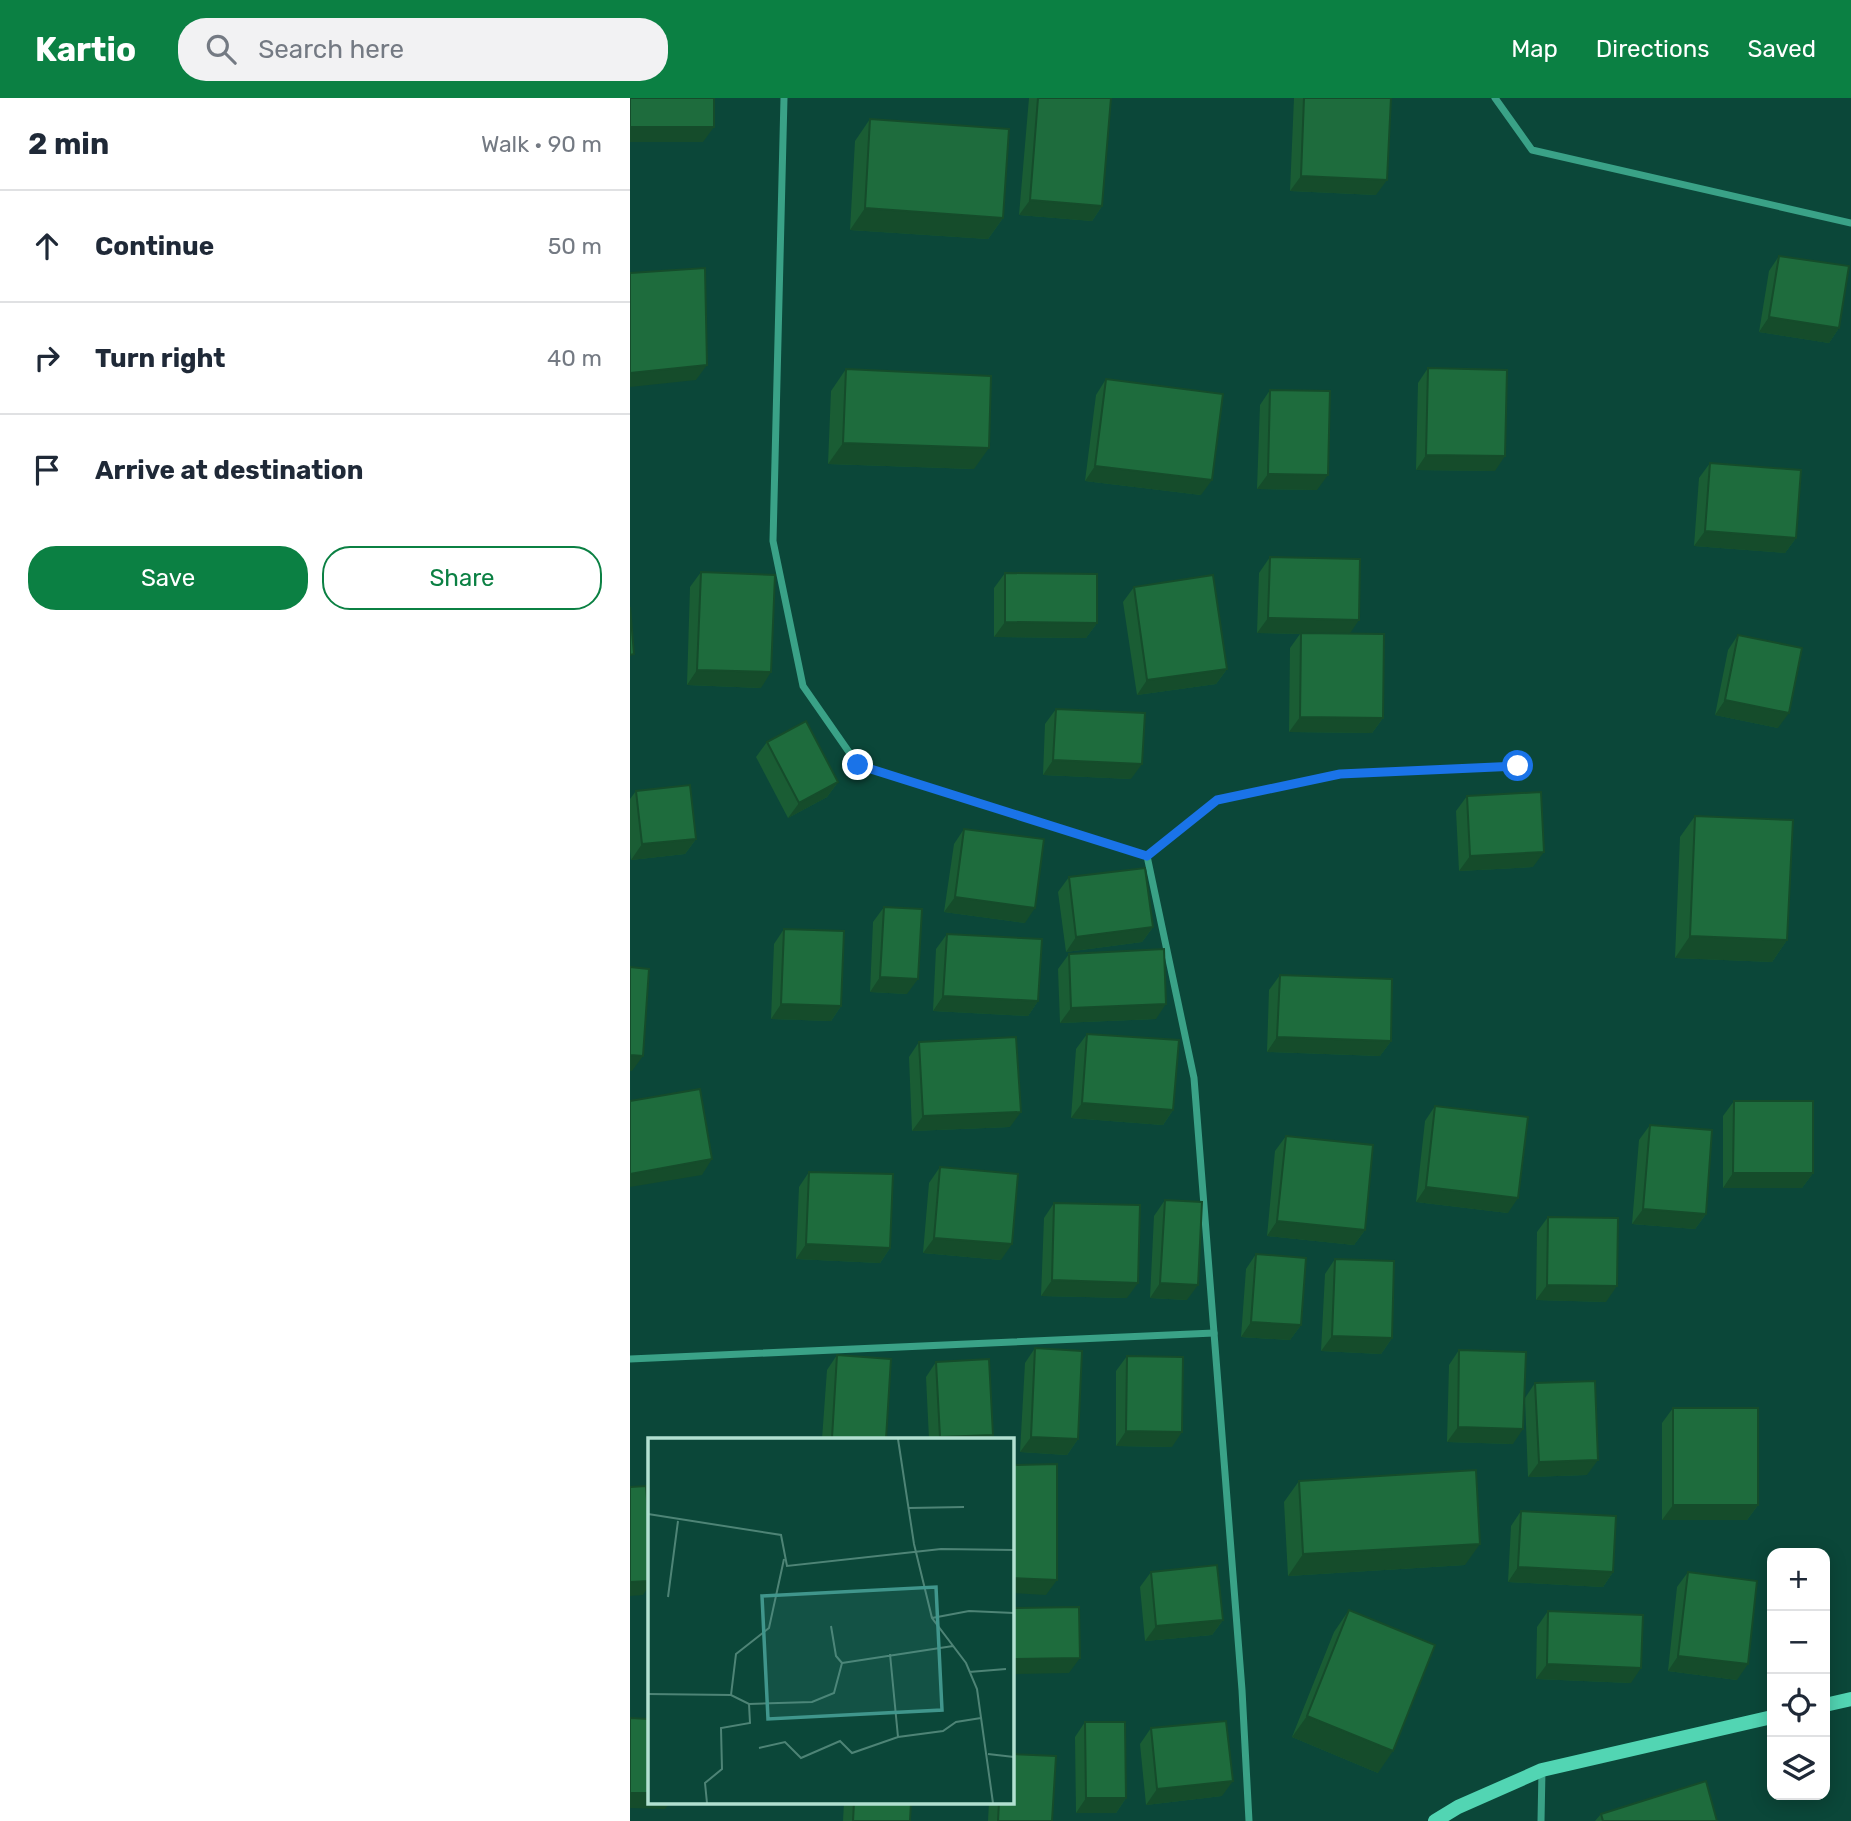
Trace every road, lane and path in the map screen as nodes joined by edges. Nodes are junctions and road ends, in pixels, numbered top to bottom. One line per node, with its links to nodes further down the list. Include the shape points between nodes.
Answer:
1 (785, 98): 5 (street, via 773,541 803,686 858,765)
2 (1494, 98): 3 (street, via 1532,149)
3 (1851, 223)
4 (1518, 766): 5 (street, via 1340,774 1217,800)
5 (1147, 856): 6 (street, via 1194,1078)
6 (1214, 1333): 7 (street); 12 (street)
7 (630, 1359)
8 (1851, 1699): 9 (main road)
9 (1830, 1704)
10 (1767, 1718): 11 (main road)
11 (1542, 1770): 13 (main road); 14 (street)
12 (1249, 1821)
13 (1434, 1821)
14 (1541, 1821)

